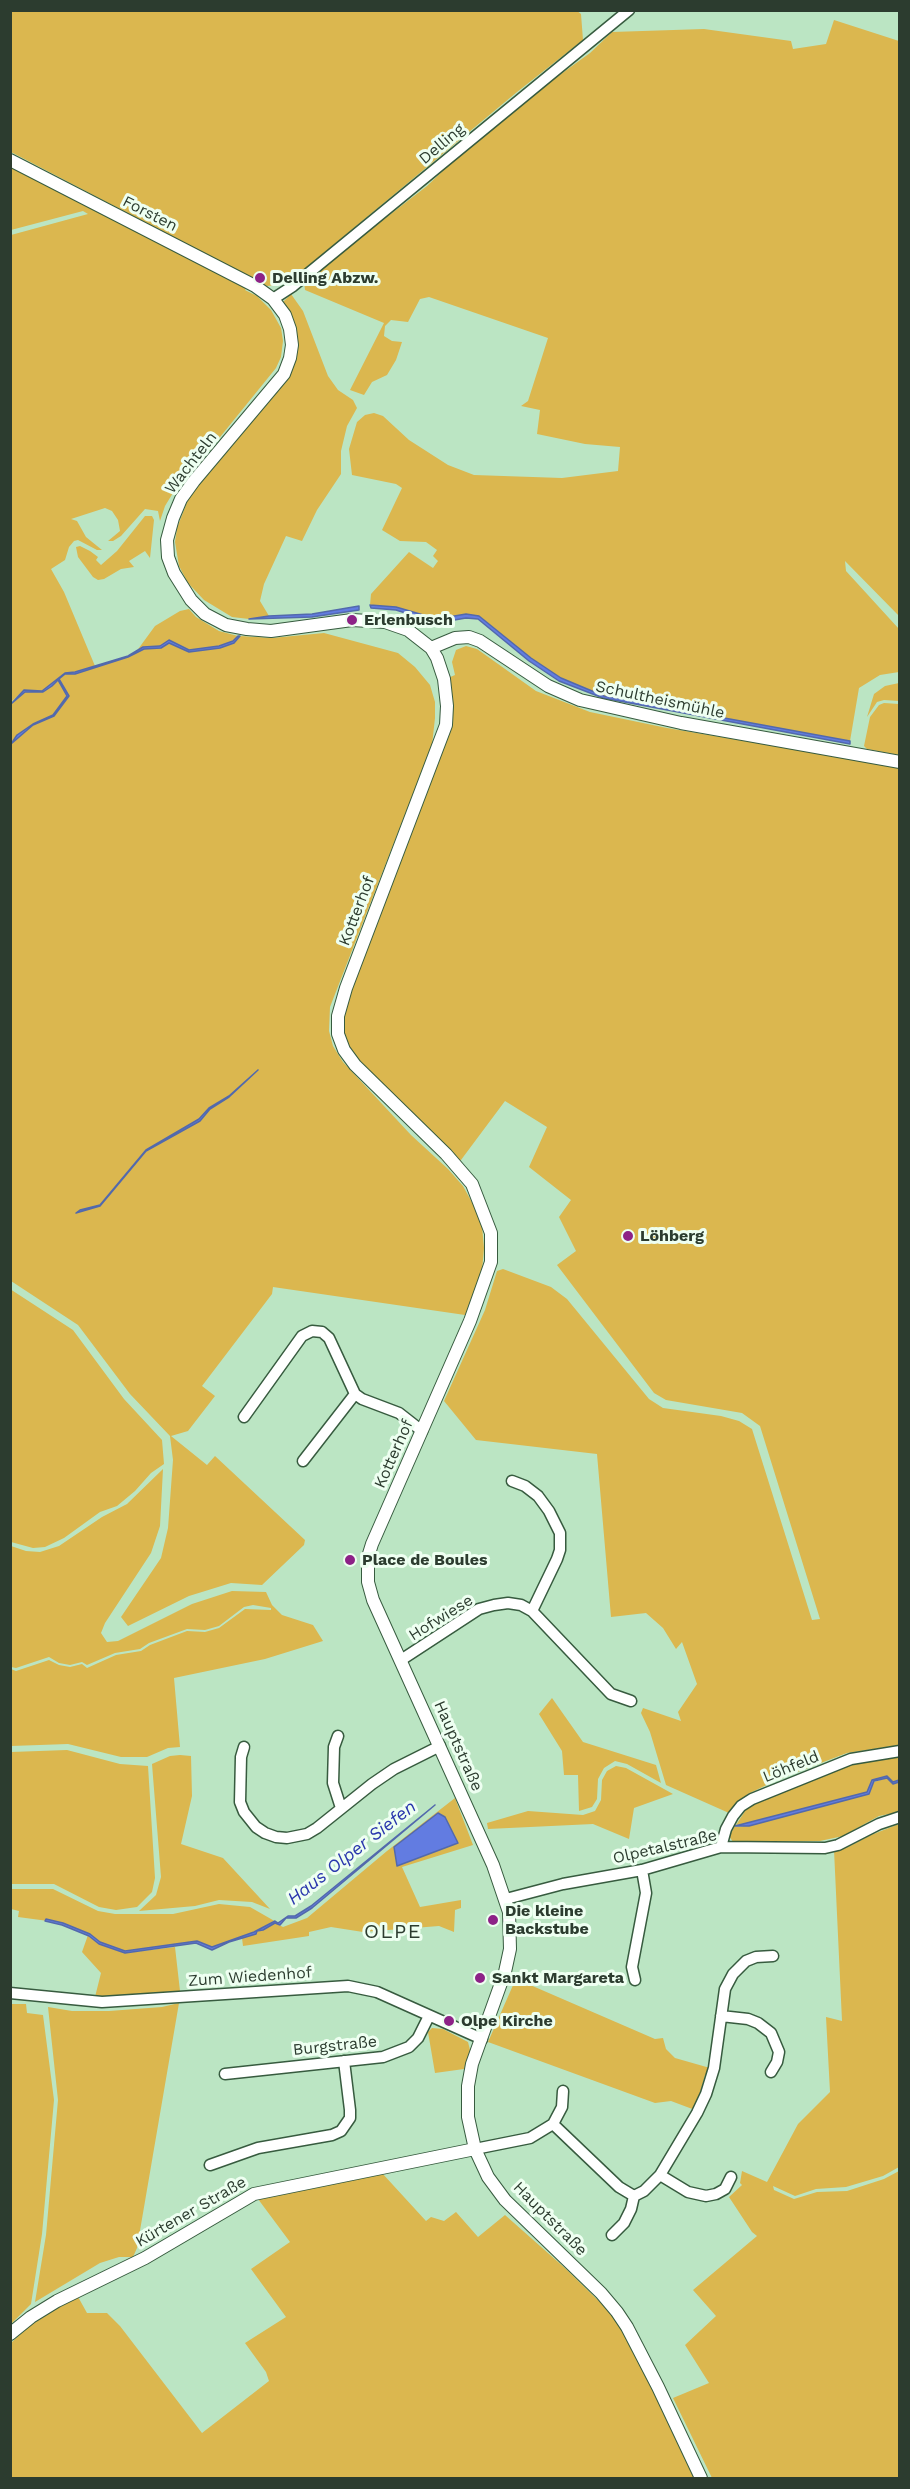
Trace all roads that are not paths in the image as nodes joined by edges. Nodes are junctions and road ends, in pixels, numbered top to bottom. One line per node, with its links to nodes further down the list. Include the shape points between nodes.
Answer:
1 (629, 10): 3 (street, Delling)
2 (10, 160): 3 (street, Forsten, via 255,286)
3 (273, 299): 4 (street, Wachteln, via 290,329 290,358 284,374 181,499 167,540 174,573 191,600 205,614 226,625 271,631 365,620 385,622 408,630)
4 (431, 648): 5 (street, Schultheismühle, via 469,637 548,686 598,705); 8 (street, Kotterhof, via 444,679 446,725 338,1016 338,1034 344,1050 472,1184 492,1233 491,1262)
5 (900, 762)
6 (355, 1394): 7 (street, via 329,1338 312,1331 302,1336); 8 (street, via 399,1413); 9 (street)
7 (244, 1417)
8 (422, 1431): 12 (street, Kotterhof, via 368,1557 373,1600)
9 (303, 1461)
10 (512, 1480): 11 (street, via 538,1496 560,1533 560,1551)
11 (532, 1611): 12 (street, Hofwiese, via 508,1603 479,1610); 13 (street, via 610,1694)
12 (401, 1660): 15 (street, Hauptstraße)
13 (631, 1701)
14 (338, 1736): 18 (street, via 333,1783)
15 (440, 1746): 18 (street, via 394,1769); 22 (street, Hauptstraße)
16 (244, 1747): 18 (street, via 240,1802 256,1827 276,1837 297,1836 318,1828)
17 (900, 1751): 20 (street, Löhfeld, via 851,1759 752,1799 733,1816)
18 (341, 1808)
19 (900, 1817): 20 (street, Olpetalstraße, via 825,1848)
20 (721, 1847): 21 (street, Olpetalstraße)
21 (642, 1870): 22 (street, Olpetalstraße); 24 (street, via 646,1893 632,1967)
22 (506, 1899): 28 (street, Hauptstraße, via 510,1923 508,1960)
23 (772, 1956): 27 (street, via 746,1961 733,1974 725,1989)
24 (635, 1980)
25 (10, 1993): 26 (street, Zum Wiedenhof, via 102,2002 348,1986 377,1992)
26 (429, 2016): 28 (street, Zum Wiedenhof); 29 (street, Burgstraße, via 409,2047 383,2057)
27 (721, 2016): 30 (street, via 748,2019 771,2033 779,2052); 36 (street, via 706,2094)
28 (482, 2039): 34 (street, Hauptstraße, via 468,2086 468,2117)
29 (344, 2061): 31 (street, Burgstraße); 35 (street, via 350,2118 341,2131 258,2148)
30 (771, 2072)
31 (225, 2074)
32 (563, 2091): 33 (street, via 562,2107)
33 (553, 2124): 34 (street, via 530,2138); 38 (street, via 619,2187)
34 (475, 2150): 40 (street, Kürtener Straße, via 254,2194 145,2258 57,2301); 41 (street, Hauptstraße, via 505,2200 617,2312)
35 (210, 2165)
36 (660, 2175): 37 (street, via 688,2193 706,2196 725,2189); 38 (street)
37 (731, 2177)
38 (634, 2196): 39 (street, via 632,2209)
39 (612, 2235)
40 (10, 2334)
41 (701, 2478)

